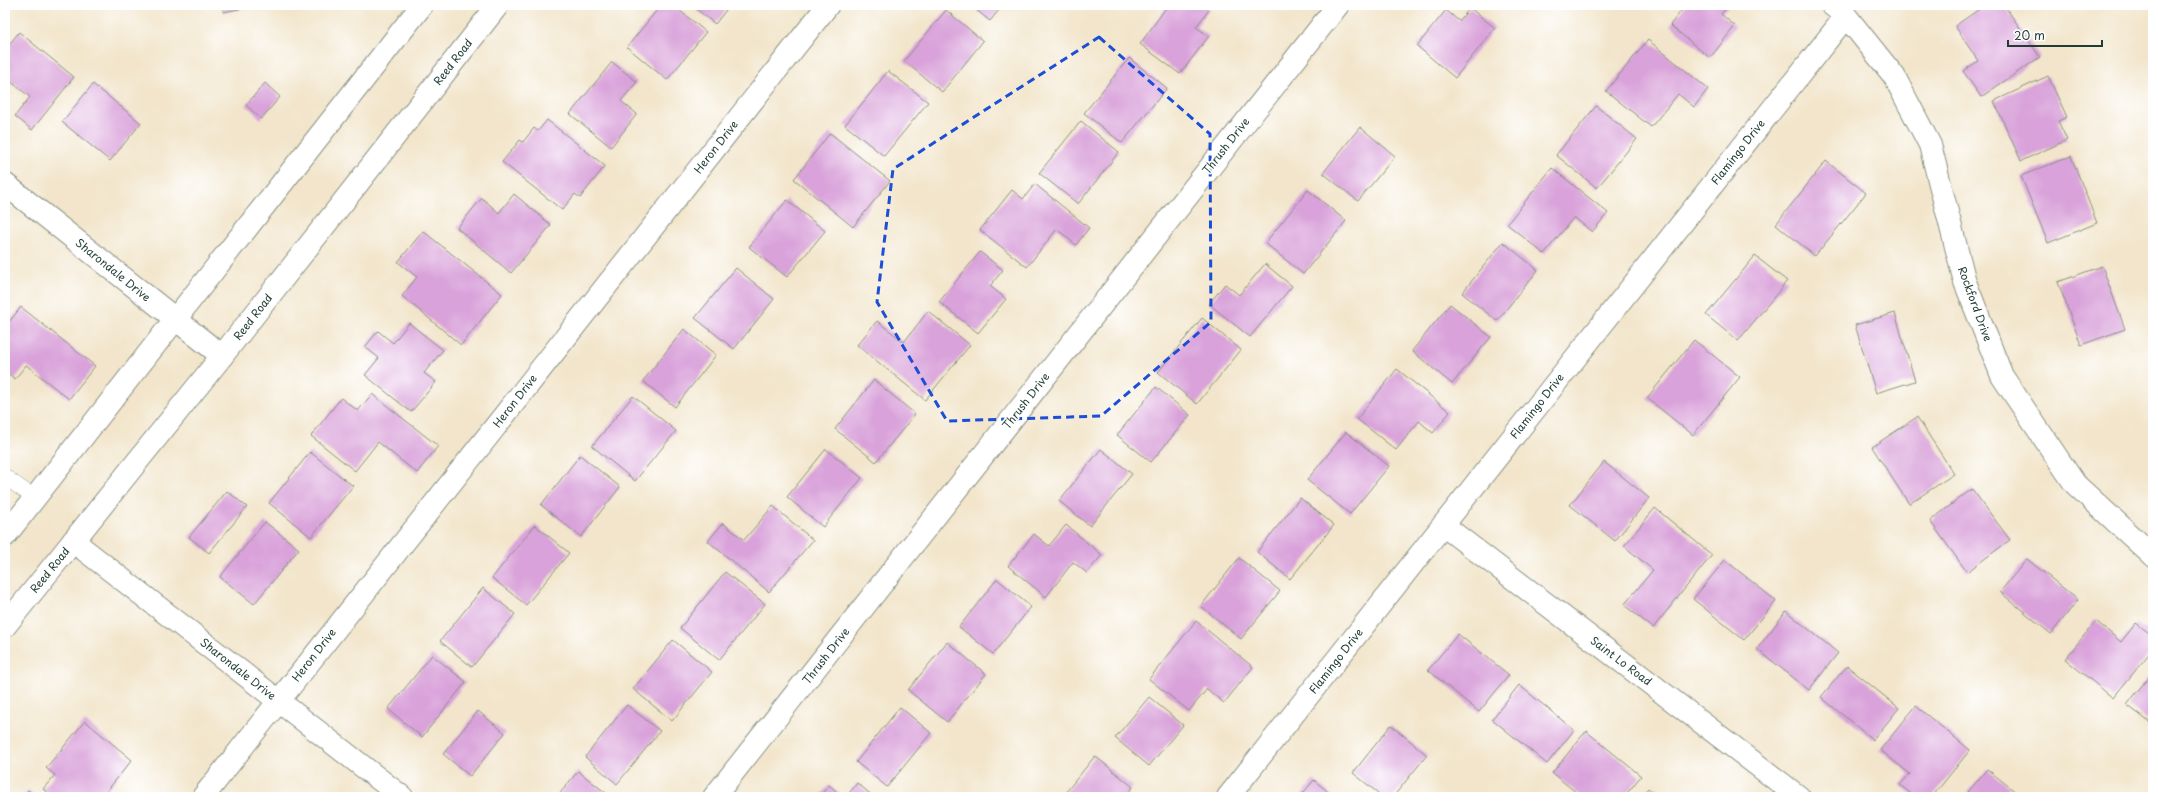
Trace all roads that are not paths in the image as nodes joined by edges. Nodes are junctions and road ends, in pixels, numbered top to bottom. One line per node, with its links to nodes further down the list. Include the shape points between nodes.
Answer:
1 (422, 5): 7 (street)
2 (498, 5): 8 (street, Reed Road)
3 (828, 5): 16 (street, Heron Drive)
4 (1338, 5): 19 (street, Thrush Drive)
5 (1839, 10): 11 (street, Flamingo Drive); 14 (street, Rockford Drive, via 1894,76 1930,145 1965,282 2002,376 2075,484)
6 (5, 184): 7 (street, Sharondale Drive)
7 (175, 320): 8 (street, Sharondale Drive); 10 (street)
8 (222, 356): 13 (street, Reed Road)
9 (5, 477): 10 (lane)
10 (35, 498): 12 (street)
11 (1443, 525): 20 (street, Flamingo Drive); 21 (street, Saint Lo Road)
12 (5, 536)
13 (73, 541): 15 (street, Reed Road); 16 (street, Sharondale Drive)
14 (2153, 556)
15 (5, 626)
16 (278, 700): 17 (street, Heron Drive); 18 (street, Sharondale Drive)
17 (203, 797)
18 (402, 797)
19 (714, 797)
20 (1228, 797)
21 (1799, 797)

